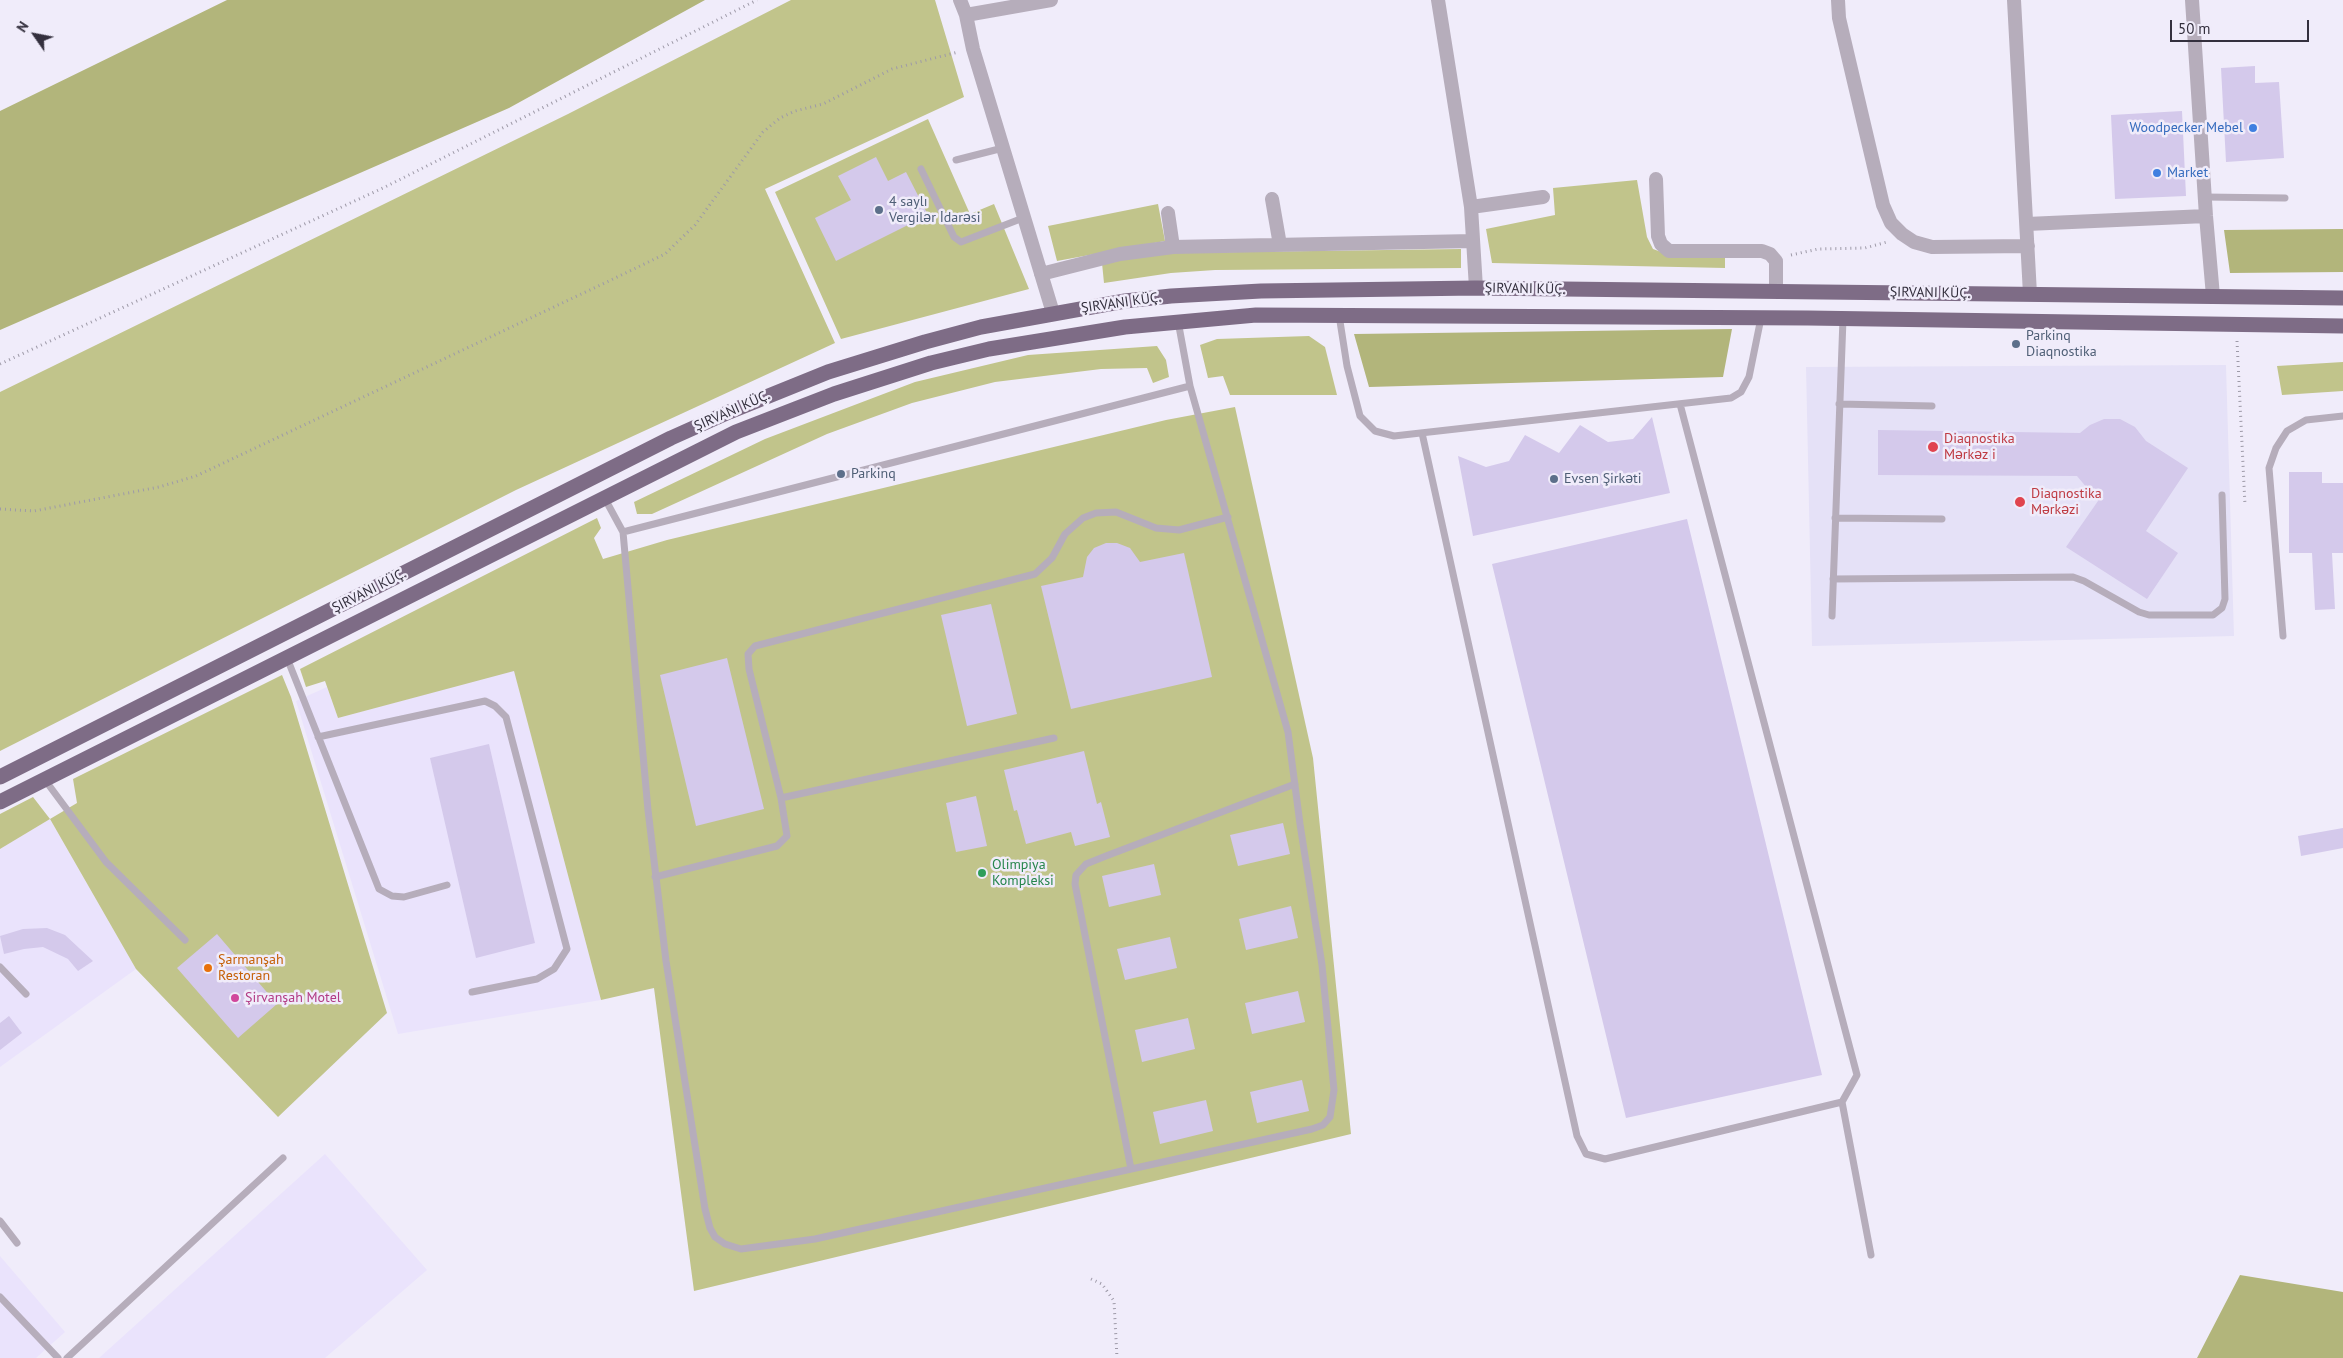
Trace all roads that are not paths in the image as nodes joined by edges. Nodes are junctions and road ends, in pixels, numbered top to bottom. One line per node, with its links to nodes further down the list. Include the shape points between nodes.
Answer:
1 (960, 0): 7 (street)
2 (1051, 0): 7 (street)
3 (1438, 0): 16 (street)
4 (1838, 0): 23 (street, via 1839,18 1883,205 1891,223 1914,242 1932,246)
5 (2014, 0): 20 (street)
6 (2192, 0): 13 (street)
7 (966, 16): 8 (street)
8 (1003, 148): 9 (lane); 19 (street)
9 (956, 160)
10 (921, 169): 19 (lane, via 954,237 961,242)
11 (1656, 179): 27 (street, via 1661,244 1669,251 1762,250 1776,261)
12 (1543, 196): 16 (street)
13 (2204, 196): 14 (lane); 18 (street)
14 (2285, 198)
15 (1272, 199): 22 (street)
16 (1471, 207): 21 (street)
17 (1168, 213): 24 (street)
18 (2206, 216): 20 (street); 29 (street)
19 (1023, 218): 25 (street)
20 (2027, 224): 23 (street)
21 (1473, 241): 22 (street); 26 (street)
22 (1280, 245): 24 (street)
23 (2028, 246): 28 (street)
24 (1173, 247): 25 (street, via 1120,254)
25 (1041, 274): 31 (street)
26 (1476, 288): 27 (highway, ŞIRVANI KÜÇ.); 31 (highway, ŞIRVANI KÜÇ., via 1172,296)
27 (1776, 292): 28 (highway, ŞIRVANI KÜÇ.)
28 (2030, 294): 29 (highway, ŞIRVANI KÜÇ.)
29 (2213, 296): 30 (highway, ŞIRVANI KÜÇ.)
30 (2343, 298)
31 (1053, 313): 55 (highway, ŞIRVANI KÜÇ., via 925,342 766,395 671,438)
32 (1339, 314): 33 (highway); 35 (highway, via 1256,315); 42 (lane, via 1347,366 1360,416 1375,431 1394,436)
33 (1761, 318): 34 (highway); 38 (lane, via 1749,377 1741,392 1731,398)
34 (1843, 318): 36 (highway); 39 (lane)
35 (1178, 321): 37 (lane); 44 (highway, via 988,349 887,377 771,417)
36 (2343, 326)
37 (1190, 386): 45 (lane); 48 (lane)
38 (1680, 404): 42 (lane); 66 (lane, via 1857,1076)
39 (1840, 404): 40 (lane); 46 (lane)
40 (1932, 406)
41 (2343, 416): 51 (lane, via 2306,420 2287,431 2269,468)
42 (1422, 433): 66 (lane, via 1577,1136 1586,1154 1605,1159)
43 (2222, 494): 49 (lane, via 2226,599 2214,615 2149,615 2073,577)
44 (604, 497): 48 (lane); 52 (highway)
45 (1228, 517): 57 (lane, via 1288,732); 58 (lane, via 1179,530 1156,528 1116,512 1096,513 1083,518 1066,534 1052,558 1035,574 755,646 748,654 749,669)
46 (1835, 518): 47 (lane); 49 (lane)
47 (1942, 519)
48 (622, 532): 60 (lane)
49 (1833, 579): 50 (lane)
50 (1832, 616)
51 (2283, 636)
52 (287, 658): 53 (lane); 56 (highway)
53 (318, 737): 61 (lane, via 379,889 392,896 404,896); 64 (lane, via 485,701 506,718 567,949 554,969 537,979)
54 (1054, 738): 58 (lane)
55 (0, 777)
56 (45, 780): 59 (highway); 62 (lane, via 106,862)
57 (1295, 784): 68 (lane, via 1086,864 1076,875 1075,884); 68 (lane, via 1323,974 1334,1090 1330,1117 1323,1125 1312,1129)
58 (780, 798): 60 (lane, via 787,836 777,846)
59 (0, 802)
60 (656, 877): 68 (lane, via 705,1209 715,1237 725,1244 741,1249 815,1239)
61 (447, 885)
62 (185, 940)
63 (0, 967): 65 (lane)
64 (472, 992)
65 (26, 994)
66 (1842, 1102): 71 (lane)
67 (283, 1158): 74 (lane)
68 (1131, 1169)
69 (0, 1221): 70 (lane)
70 (17, 1243)
71 (1871, 1255)
72 (0, 1297): 73 (lane)
73 (58, 1358)
74 (67, 1358)

